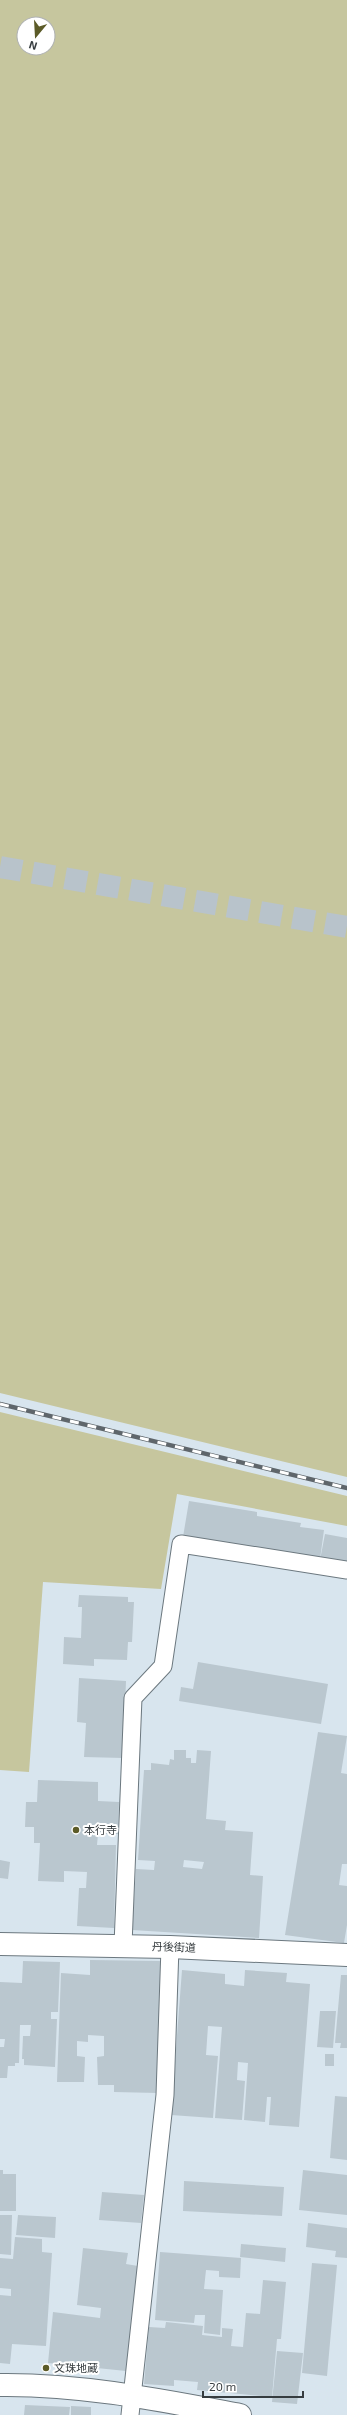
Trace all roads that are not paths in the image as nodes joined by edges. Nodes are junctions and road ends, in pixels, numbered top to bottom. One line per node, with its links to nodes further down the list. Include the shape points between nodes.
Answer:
1 (347, 1570): 3 (lane, via 181,1544 163,1666 133,1698)
2 (0, 1944): 3 (street, 丹後街道)
3 (123, 1945): 4 (street, 丹後街道)
4 (170, 1947): 5 (street, 丹後街道); 7 (lane, via 165,2095)
5 (347, 1955)
6 (0, 2385): 7 (street, via 47,2385)
7 (131, 2405): 8 (street)
8 (240, 2415)

